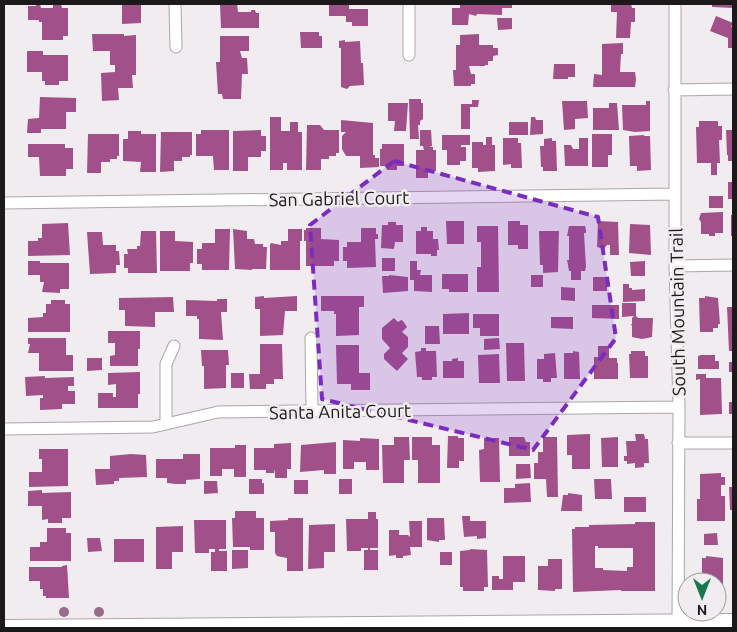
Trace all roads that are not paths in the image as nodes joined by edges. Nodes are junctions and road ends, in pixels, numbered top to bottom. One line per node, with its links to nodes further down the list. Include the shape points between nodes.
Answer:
1 (175, 4): 4 (street)
2 (409, 4): 5 (street)
3 (675, 4): 7 (street, South Mountain Trail)
4 (176, 47)
5 (409, 55)
6 (733, 89): 7 (street)
7 (674, 90): 8 (street, South Mountain Trail)
8 (675, 194): 9 (street, San Gabriel Court); 11 (street, South Mountain Trail)
9 (4, 203)
10 (733, 265): 11 (street)
11 (675, 266): 14 (street, South Mountain Trail)
12 (311, 338): 15 (street)
13 (174, 346): 16 (street, via 166,364)
14 (679, 406): 15 (street, Santa Anita Court); 18 (street, South Mountain Trail)
15 (312, 411): 16 (street, Santa Anita Court, via 218,412)
16 (166, 423): 17 (street, Santa Anita Court, via 153,426)
17 (4, 429)
18 (678, 443): 19 (street); 21 (street, South Mountain Trail)
19 (733, 443)
20 (733, 621): 21 (street)
21 (678, 625): 23 (street)
22 (4, 627): 23 (street)
23 (88, 627)

